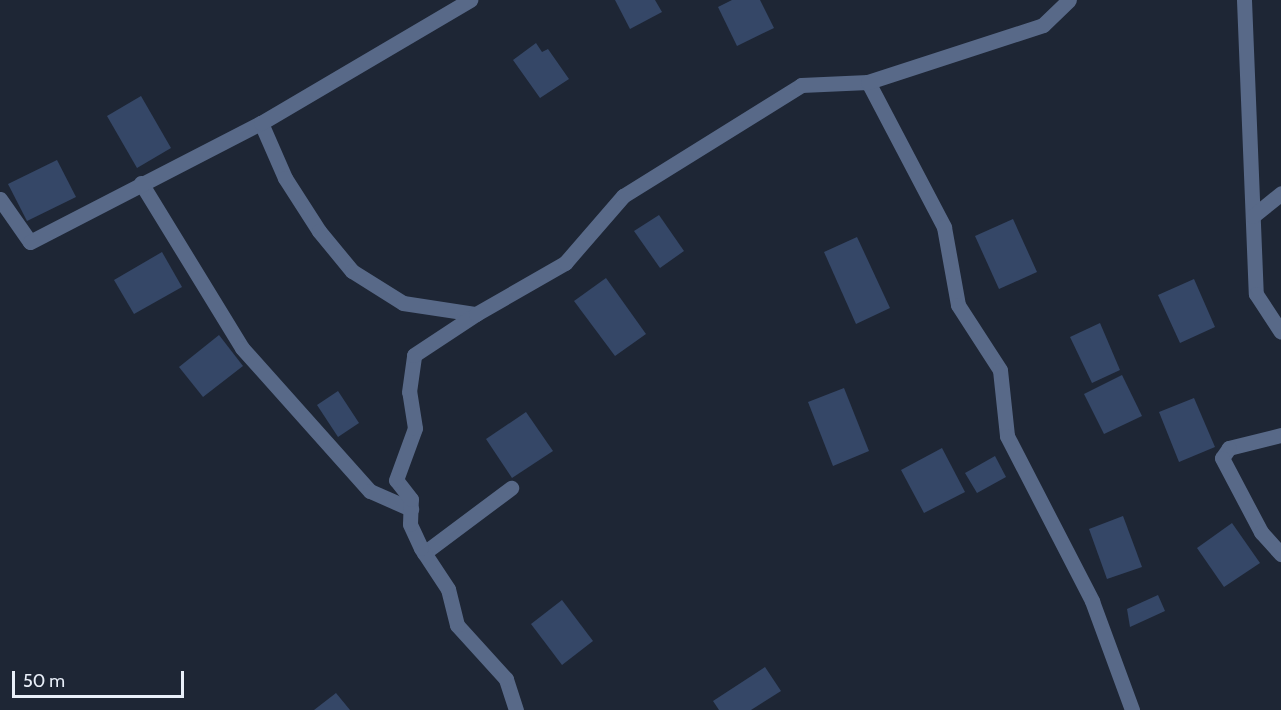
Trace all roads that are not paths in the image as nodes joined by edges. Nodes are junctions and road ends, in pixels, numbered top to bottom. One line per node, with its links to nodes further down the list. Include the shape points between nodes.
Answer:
1 (470, 0): 5 (street)
2 (1069, 0): 4 (street, via 1043,25)
3 (1244, 0): 9 (street)
4 (868, 82): 10 (street, via 801,85 623,196 565,263); 18 (street, via 944,227 958,305 1000,370 1007,436 1092,600)
5 (261, 123): 6 (street); 10 (street, via 285,178 319,231 352,271 403,303)
6 (141, 183): 8 (street, via 30,242); 14 (street, via 242,348 369,491)
7 (1281, 193): 9 (street)
8 (0, 199)
9 (1253, 216): 11 (street, via 1256,294)
10 (476, 314): 14 (street, via 414,355 409,392 415,428 396,480 411,500)
11 (1281, 332)
12 (1281, 435): 16 (street, via 1228,448 1222,458 1261,532)
13 (511, 488): 15 (street)
14 (411, 509): 15 (street, via 410,524)
15 (424, 553): 17 (street, via 448,589 457,625 506,679)
16 (1281, 554)
17 (516, 710)
18 (1132, 710)

